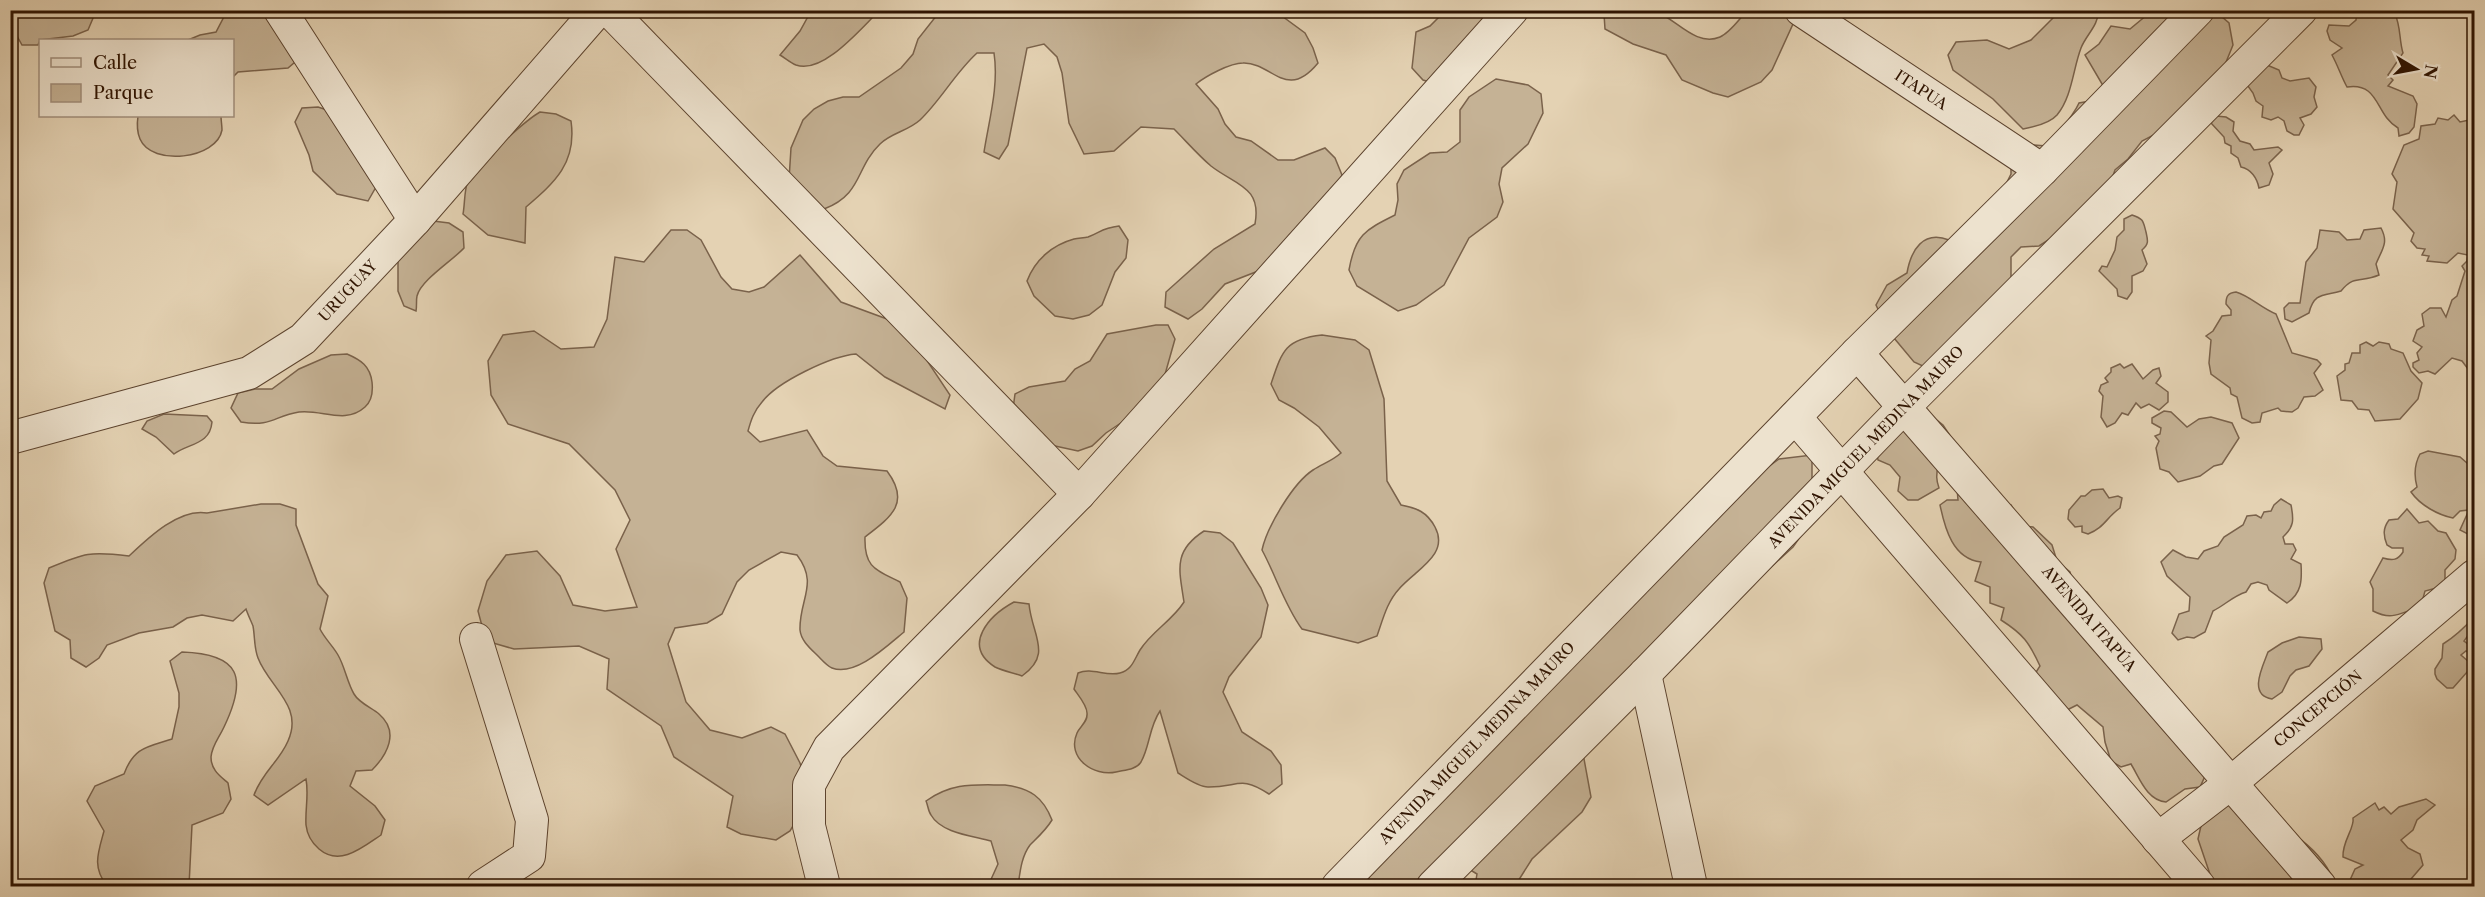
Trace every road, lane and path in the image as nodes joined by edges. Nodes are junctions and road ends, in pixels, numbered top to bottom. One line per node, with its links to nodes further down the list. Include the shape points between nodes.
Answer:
1 (280, 10): 9 (street)
2 (598, 10): 9 (street, URUGUAY)
3 (609, 10): 15 (street)
4 (1512, 10): 15 (street)
5 (1801, 10): 8 (street, ITAPUA)
6 (2198, 10): 8 (street, AVENIDA MIGUEL MEDINA MAURO)
7 (2301, 10): 11 (street, AVENIDA MIGUEL MEDINA MAURO)
8 (2042, 170): 10 (street, AVENIDA MIGUEL MEDINA MAURO)
9 (415, 220): 13 (street, URUGUAY, via 303,339 249,373)
10 (1857, 353): 11 (street, AVENIDA ITAPÚA); 12 (street, AVENIDA MIGUEL MEDINA MAURO)
11 (1904, 407): 14 (street, AVENIDA MIGUEL MEDINA MAURO); 19 (street, AVENIDA ITAPÚA)
12 (1795, 417): 14 (street); 23 (street, AVENIDA MIGUEL MEDINA MAURO)
13 (10, 438)
14 (1842, 471): 18 (street, AVENIDA MIGUEL MEDINA MAURO); 20 (street)
15 (1079, 494): 22 (street, via 829,748 809,785 809,826)
16 (2475, 576): 19 (street, CONCEPCIÓN)
17 (476, 639): 21 (street, via 532,820 529,856)
18 (1645, 674): 24 (street, AVENIDA MIGUEL MEDINA MAURO); 25 (street)
19 (2231, 783): 20 (street, CONCEPCIÓN); 27 (street, AVENIDA ITAPÚA)
20 (2158, 839): 26 (street)
21 (483, 886)
22 (824, 886)
23 (1338, 886)
24 (1433, 886)
25 (1691, 886)
26 (2199, 886)
27 (2320, 886)

